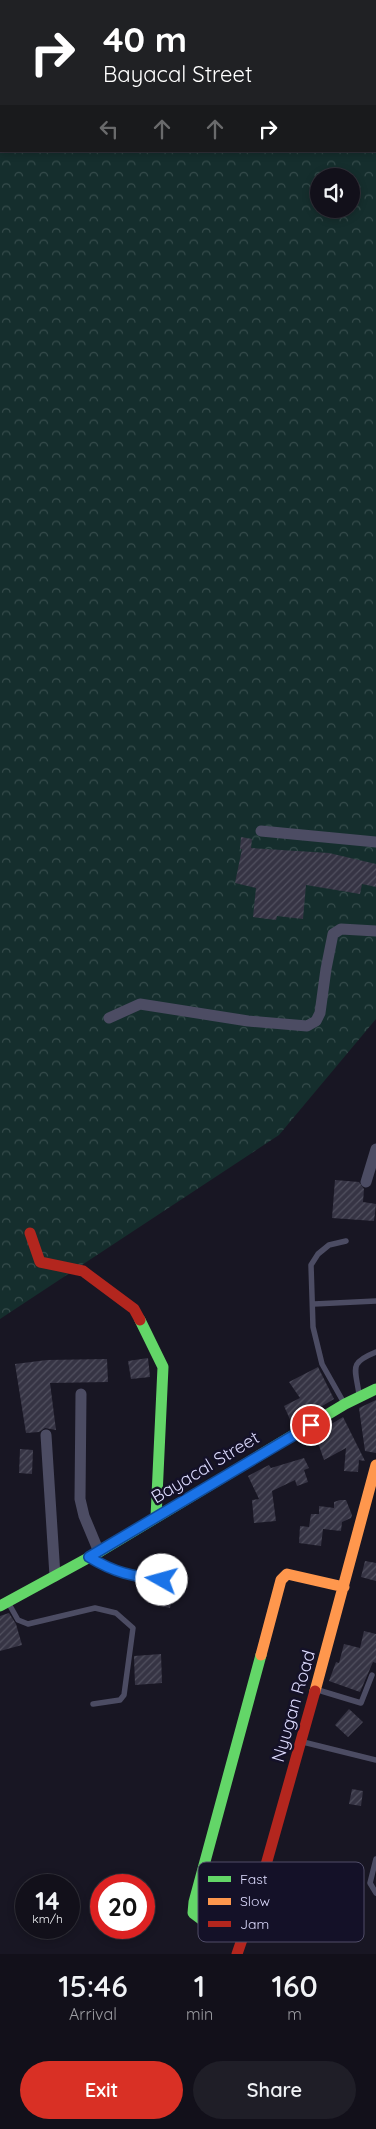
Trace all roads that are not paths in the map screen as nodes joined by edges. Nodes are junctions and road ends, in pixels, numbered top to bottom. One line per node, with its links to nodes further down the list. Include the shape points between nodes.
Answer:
1 (261, 831): 2 (street)
2 (376, 842)
3 (376, 931): 4 (street, via 341,929 333,934 320,1013 316,1021 307,1026 140,1004)
4 (109, 1018)
5 (376, 1149): 6 (street)
6 (366, 1182)
7 (30, 1234): 18 (main road, via 40,1262 83,1271 134,1310 153,1343 163,1367)
8 (346, 1241): 10 (lane, via 329,1245 311,1265)
9 (376, 1301): 10 (lane)
10 (314, 1304): 15 (lane, via 313,1328 322,1364)
11 (376, 1352): 14 (lane, via 359,1359 356,1364)
12 (376, 1388): 14 (main road, Bayacal Street)
13 (81, 1394): 19 (street, via 80,1498)
14 (360, 1398): 15 (main road, Bayacal Street)
15 (346, 1404): 18 (main road, Bayacal Street)
16 (46, 1435): 20 (street)
17 (376, 1465): 22 (main road, Nyugan Road)
18 (156, 1517): 19 (main road, Bayacal Street)
19 (94, 1554): 20 (main road, Bayacal Street); 21 (lane, via 112,1571)
20 (55, 1576): 23 (main road, Bayacal Street)
21 (162, 1580)
22 (344, 1587): 25 (main road, Nyugan Road); 30 (main road, via 287,1574 281,1580)
23 (4, 1604): 26 (lane, via 18,1620 28,1624 95,1608 116,1613 133,1628 124,1695 120,1700)
24 (372, 1675): 25 (lane, via 361,1703)
25 (316, 1689): 27 (main road, Nyugan Road)
26 (93, 1704)
27 (301, 1742): 28 (lane); 31 (main road, Nyugan Road)
28 (376, 1760)
29 (376, 1860): 33 (lane, via 370,1883)
30 (205, 1862)
31 (267, 1862)
32 (198, 1887): 34 (main road, via 193,1913)
33 (376, 1893)
34 (198, 1917)
35 (242, 1942): 36 (main road, Nyugan Road)
36 (237, 1954)

